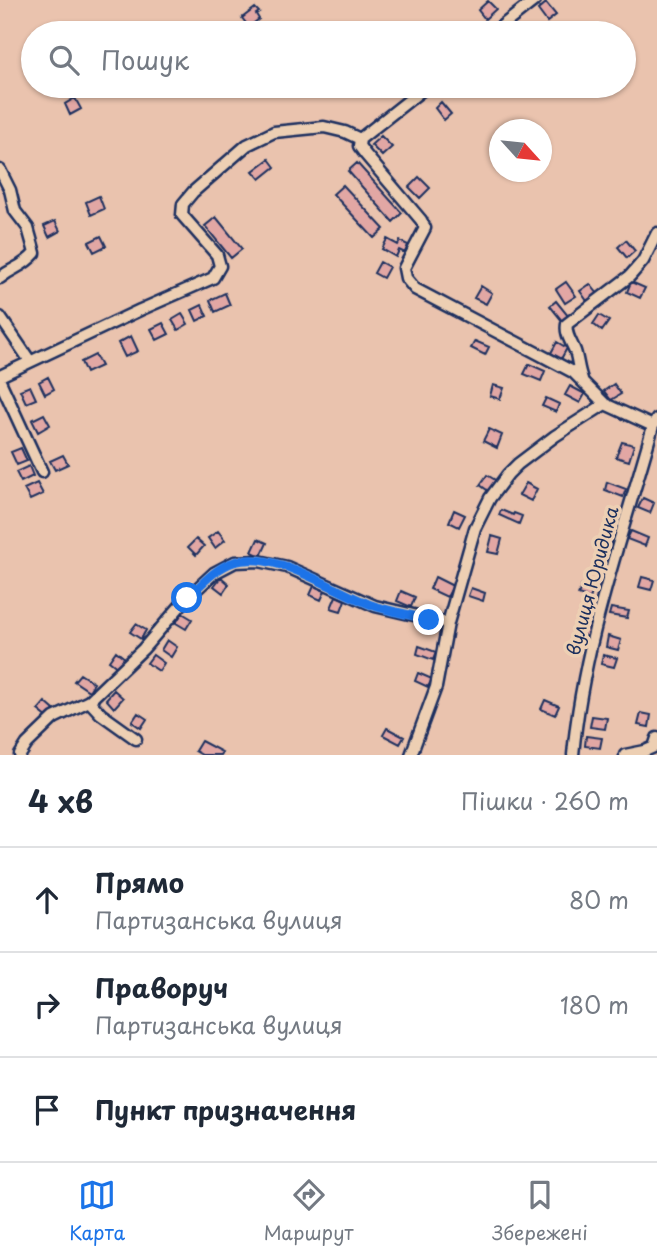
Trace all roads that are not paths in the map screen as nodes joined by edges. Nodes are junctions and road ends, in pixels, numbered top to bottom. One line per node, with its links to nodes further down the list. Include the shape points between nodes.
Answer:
1 (535, 0): 2 (street)
2 (508, 21)
3 (412, 98): 4 (street)
4 (360, 139): 9 (street, via 324,127 274,132 247,145 183,204 182,215 216,255 220,266 213,278); 11 (street, via 359,146 425,228 404,268 415,289)
5 (0, 170): 7 (street, via 35,253 25,265)
6 (657, 233): 11 (street, via 630,276 567,324 565,331)
7 (0, 278)
8 (0, 317): 9 (street)
9 (30, 361): 10 (street)
10 (0, 376)
11 (582, 379): 13 (street)
12 (0, 382): 15 (street)
13 (605, 404): 14 (street); 16 (street, via 508,474 490,498 475,528)
14 (655, 422): 22 (street, вулиця Юридика, via 586,663)
15 (42, 472)
16 (448, 623): 17 (street, via 375,606 287,567 235,562 214,573 187,598); 21 (street, via 436,687)
17 (89, 701): 19 (street); 20 (street, via 54,719)
18 (657, 738): 23 (street, via 654,747)
19 (136, 739)
20 (20, 755)
21 (411, 755)
22 (573, 755)
23 (625, 755)

